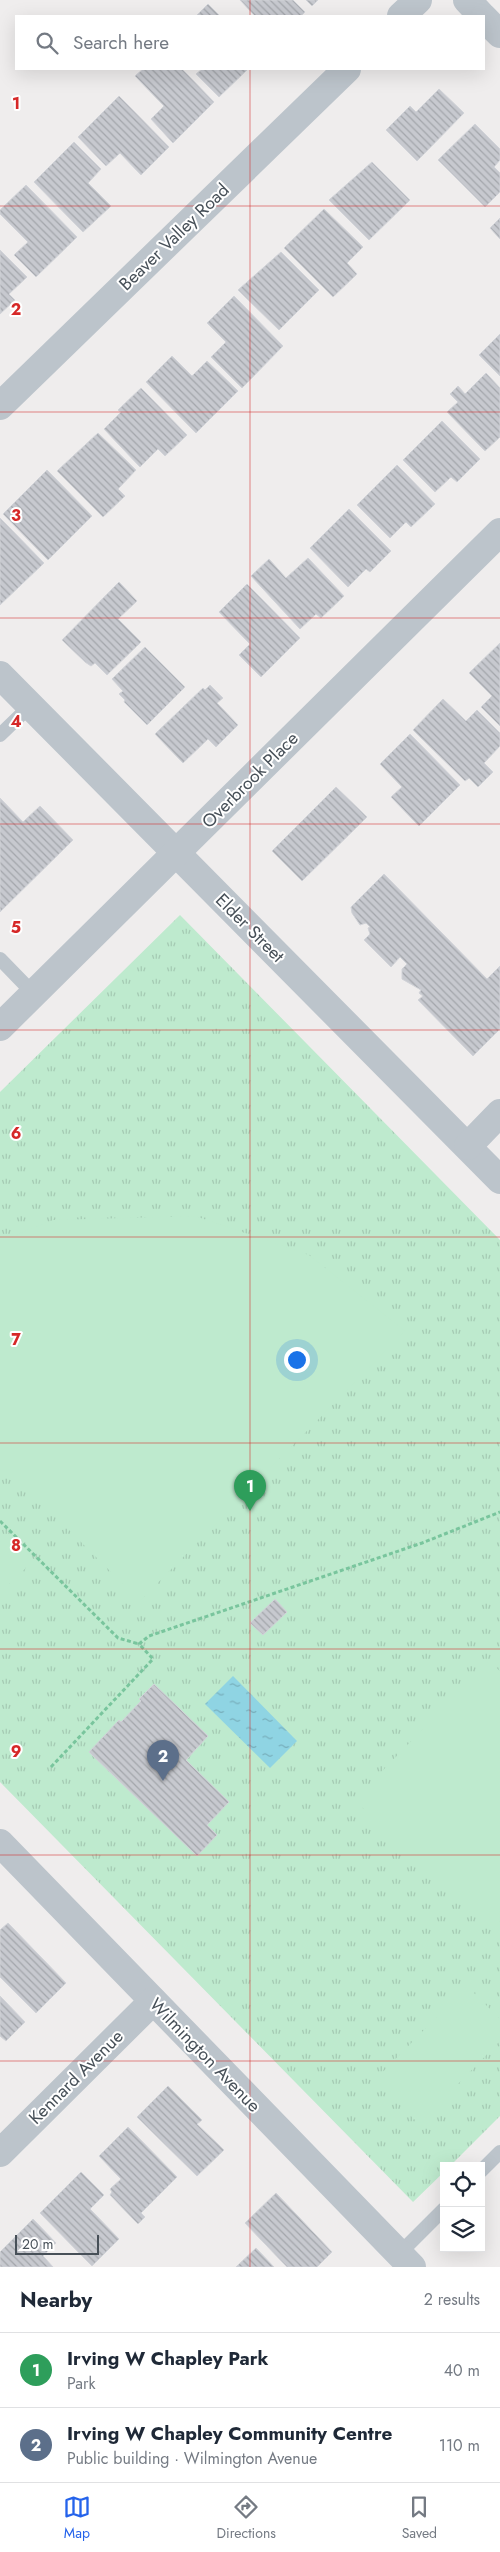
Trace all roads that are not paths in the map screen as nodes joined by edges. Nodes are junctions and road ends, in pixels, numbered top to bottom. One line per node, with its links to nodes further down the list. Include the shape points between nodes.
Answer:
1 (418, 0): 3 (street)
2 (467, 0): 4 (street)
3 (402, 15)
4 (481, 15)
5 (485, 19): 6 (street)
6 (500, 34)
7 (346, 70): 8 (street, Beaver Valley Road)
8 (0, 406)
9 (500, 532): 13 (street, Overbrook Place)
10 (0, 675): 11 (street, Elder Street)
11 (30, 706): 12 (lane); 13 (street, Elder Street)
12 (0, 735)
13 (176, 853): 15 (street, Overbrook Place); 18 (street, Elder Street)
14 (0, 959): 15 (lane)
15 (34, 994): 16 (street, Overbrook Place)
16 (1, 1024)
17 (500, 1113): 18 (street)
18 (468, 1146): 19 (street, Elder Street)
19 (500, 1180)
20 (0, 1843): 21 (street, Wilmington Avenue)
21 (152, 2001): 23 (street, Kennard Avenue); 26 (street, Wilmington Avenue)
22 (500, 2152): 24 (lane)
23 (0, 2153)
24 (485, 2167)
25 (440, 2214): 26 (lane)
26 (405, 2260)

